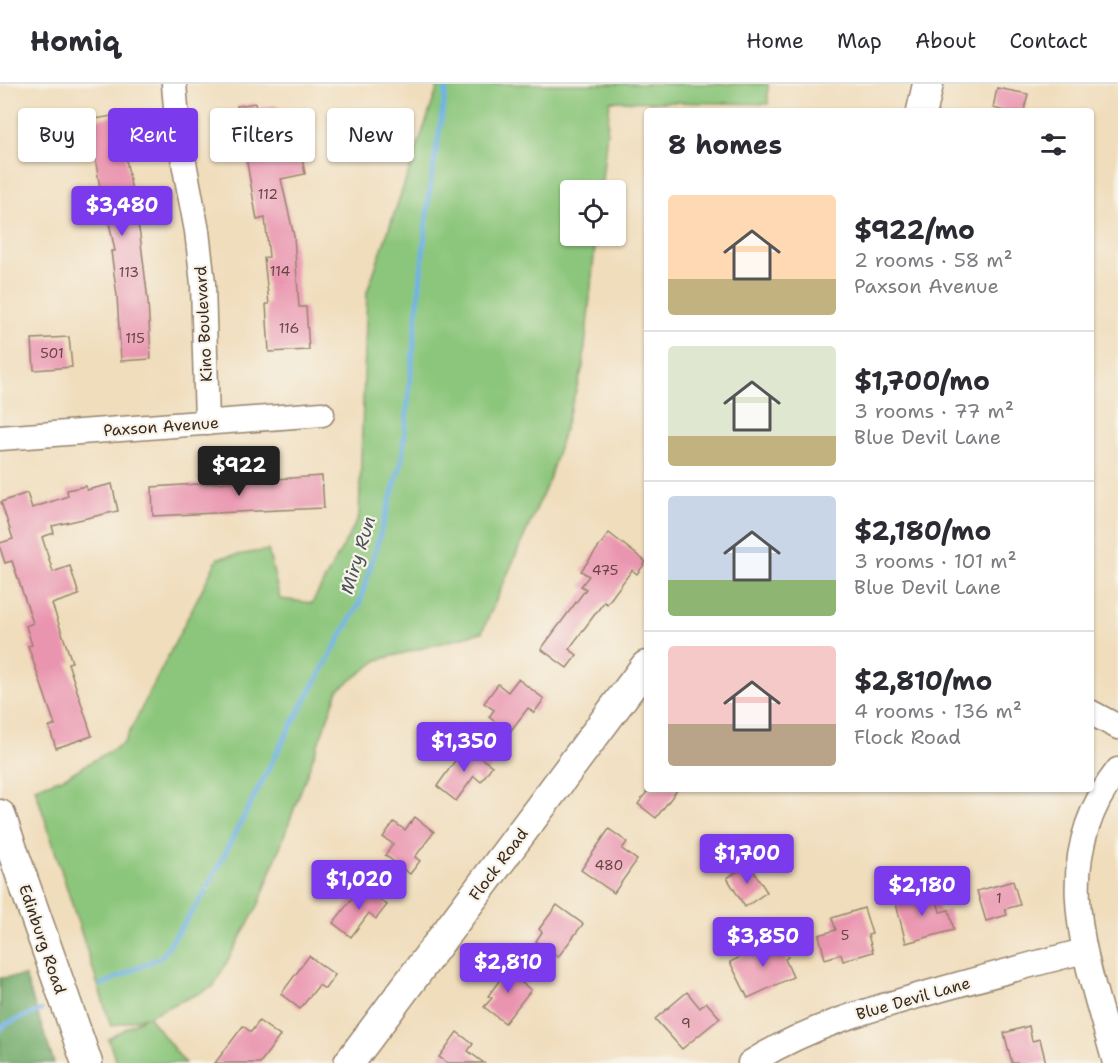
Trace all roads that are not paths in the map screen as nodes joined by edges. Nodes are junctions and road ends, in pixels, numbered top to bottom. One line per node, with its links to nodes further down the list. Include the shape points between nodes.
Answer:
1 (174, 84): 5 (street, Kino Boulevard, via 203,284)
2 (928, 84): 3 (main road)
3 (923, 108)
4 (322, 414): 5 (street, Paxson Avenue)
5 (207, 423): 6 (street, Paxson Avenue)
6 (0, 438)
7 (644, 669): 14 (main road, Flock Road)
8 (1094, 714): 9 (street)
9 (1118, 727)
10 (1118, 770): 12 (street, via 1092,810 1083,841 1077,905)
11 (3, 832): 13 (main road, Edinburg Road)
12 (1084, 951): 15 (street, Blue Devil Lane, via 888,1004 810,1030); 16 (street)
13 (87, 1063)
14 (349, 1063)
15 (750, 1063)
16 (1115, 1063)

